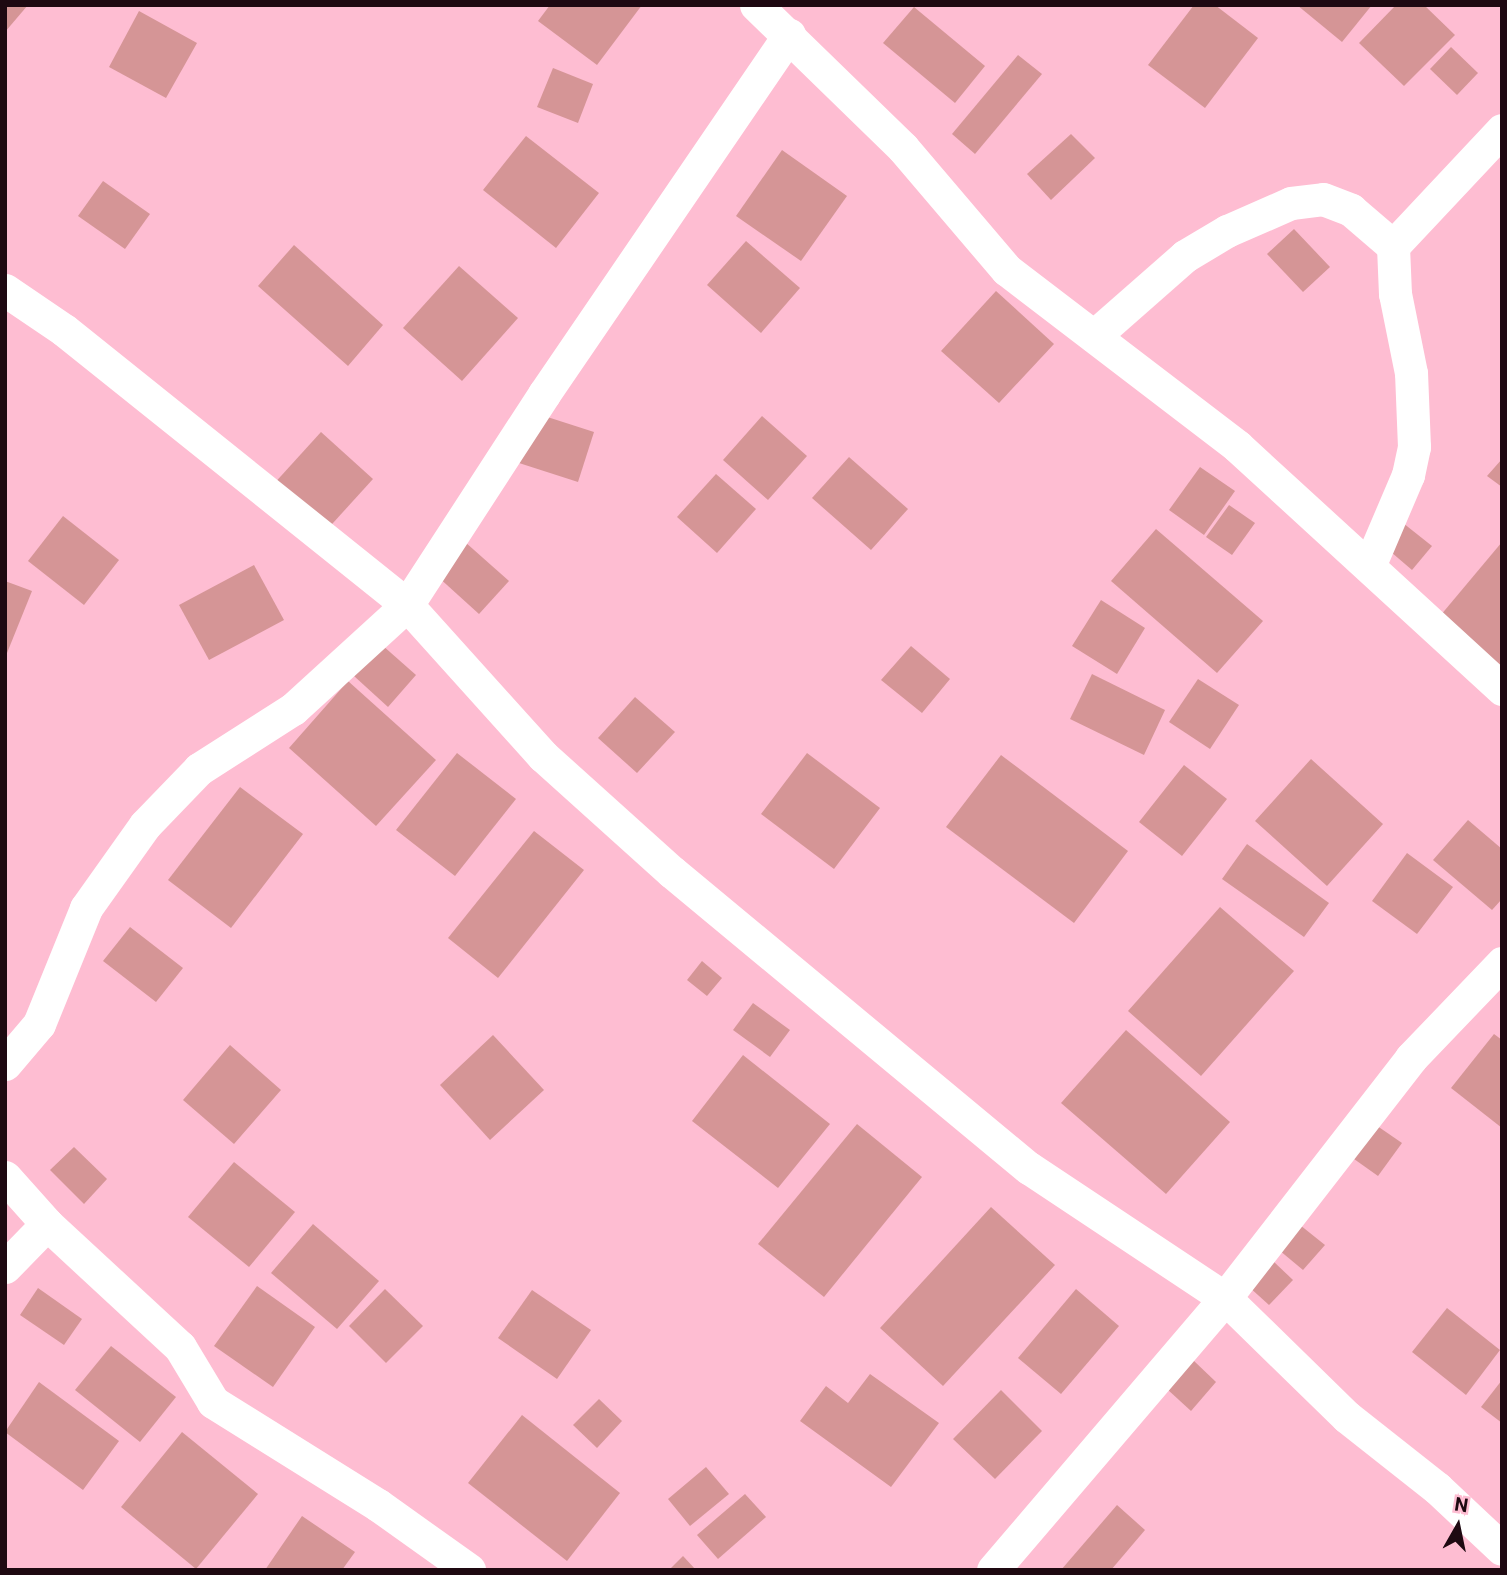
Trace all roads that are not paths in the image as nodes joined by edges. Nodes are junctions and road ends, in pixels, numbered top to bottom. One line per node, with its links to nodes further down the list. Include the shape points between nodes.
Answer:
1 (756, 5): 2 (street)
2 (789, 35): 6 (street, via 902,148 1007,270); 8 (street, via 544,394)
3 (1502, 130): 4 (street)
4 (1393, 246): 6 (street, via 1351,210 1323,200 1291,203 1227,231 1185,256); 7 (street, via 1395,294 1411,373 1414,447 1408,475)
5 (5, 290): 8 (street, via 64,330)
6 (1094, 336): 7 (street, via 1237,446)
7 (1370, 564): 9 (street)
8 (407, 605): 11 (street, via 293,709 199,769 145,825 86,908 39,1024); 15 (street, via 542,756 672,872 1029,1168)
9 (1502, 689)
10 (1502, 963): 15 (street, via 1410,1058)
11 (5, 1064)
12 (5, 1177): 13 (street)
13 (47, 1224): 14 (street); 17 (street, via 180,1347 213,1402 377,1505)
14 (5, 1266)
15 (1225, 1298): 16 (street, via 1347,1417 1437,1488); 18 (street)
16 (1502, 1549)
17 (469, 1570)
18 (993, 1570)

